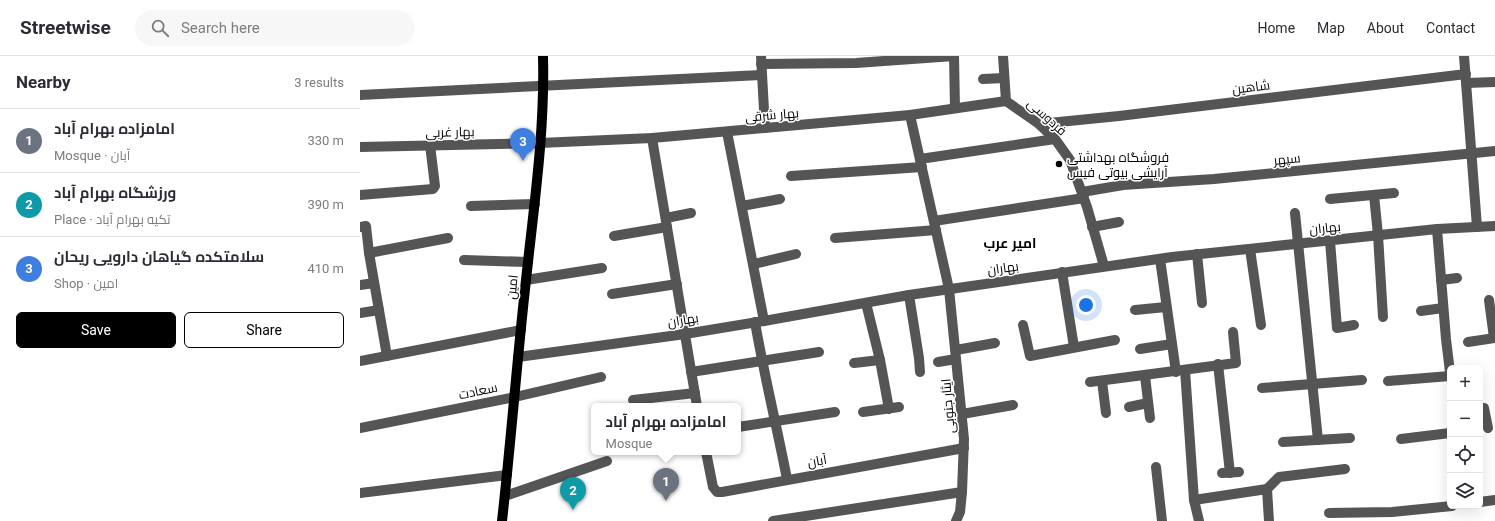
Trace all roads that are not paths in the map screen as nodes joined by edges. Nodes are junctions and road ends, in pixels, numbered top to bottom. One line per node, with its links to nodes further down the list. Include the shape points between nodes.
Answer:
1 (543, 56): 11 (main road, امین)
2 (954, 56): 5 (street, via 856,63); 14 (street)
3 (1003, 56): 7 (street, فردوسی)
4 (1464, 56): 9 (street)
5 (761, 60): 6 (street)
6 (761, 75): 11 (street); 17 (street)
7 (1004, 78): 8 (street); 13 (street, فردوسی)
8 (983, 79)
9 (1466, 79): 10 (street, شاهین); 16 (street, شاهین); 25 (street)
10 (1495, 82)
11 (544, 86): 12 (street); 21 (main road, امین)
12 (360, 95)
13 (1006, 101): 14 (street, بهار شرقی); 16 (street, فردوسی)
14 (955, 108): 15 (street, بهار شرقی)
15 (910, 115): 17 (street, بهار شرقی); 26 (street, ایثار جنوبی)
16 (1039, 124): 20 (street, فردوسی)
17 (765, 128): 18 (street, بهار شرقی)
18 (727, 132): 19 (street, بهار شرقی); 36 (street)
19 (652, 138): 21 (street, بهار شرقی); 40 (street)
20 (1055, 139): 26 (street); 30 (street, فردوسی, via 1070,160)
21 (540, 143): 22 (street, بهار غربی); 34 (main road, امین)
22 (430, 145): 23 (street, بهار غربی); 29 (street, via 435,186 433,189)
23 (360, 148)
24 (1495, 151): 25 (street, سپهر)
25 (1471, 153): 30 (street, سپهر, via 1214,179 1123,185); 45 (street)
26 (921, 163): 27 (street); 41 (street, ایثار جنوبی)
27 (791, 176)
28 (1394, 193): 31 (street)
29 (360, 195)
30 (1083, 195): 41 (street, سپهر); 44 (street, فردوسی)
31 (1374, 195): 33 (street); 48 (street)
32 (780, 199): 36 (street)
33 (1330, 199)
34 (535, 204): 35 (street); 59 (main road, امین)
35 (471, 206)
36 (742, 206): 60 (street)
37 (691, 213): 40 (street)
38 (1295, 213): 52 (street)
39 (1119, 222): 44 (street)
40 (666, 223): 47 (street); 68 (street)
41 (935, 226): 50 (street, سپهر); 70 (street, ایثار جنوبی)
42 (1495, 226): 45 (street, بهاران)
43 (363, 227): 54 (street)
44 (1092, 227): 61 (street, فردوسی)
45 (1477, 227): 46 (street, بهاران)
46 (1437, 229): 48 (street, بهاران); 66 (street)
47 (614, 236)
48 (1378, 236): 51 (street, بهاران); 82 (street)
49 (448, 238): 54 (street)
50 (835, 238)
51 (1330, 240): 52 (street, بهاران); 86 (street, via 1337,328)
52 (1298, 244): 53 (street, بهاران); 118 (street)
53 (1250, 249): 56 (street, بهاران); 85 (street)
54 (369, 253): 67 (street)
55 (796, 254): 60 (street)
56 (1197, 254): 57 (street, بهاران); 74 (street)
57 (1160, 259): 61 (street, بهاران); 76 (street)
58 (464, 260): 59 (street)
59 (528, 262): 65 (main road, امین)
60 (754, 264): 83 (street)
61 (1104, 266): 63 (street, بهاران)
62 (602, 268): 65 (street)
63 (1062, 272): 70 (street, بهاران); 95 (street)
64 (1457, 278): 66 (street)
65 (526, 280): 87 (main road, امین)
66 (1441, 280): 77 (street)
67 (374, 283): 69 (street); 78 (street)
68 (677, 284): 71 (street); 89 (street)
69 (360, 285)
70 (949, 289): 72 (street, بهاران); 98 (street, ایثار جنوبی)
71 (612, 294)
72 (909, 295): 75 (street, بهاران); 110 (street)
73 (1489, 300): 90 (street)
74 (1202, 302)
75 (866, 303): 83 (street, بهاران); 101 (street)
76 (1166, 307): 79 (street); 94 (street)
77 (1444, 308): 80 (street); 107 (street)
78 (379, 310): 81 (street); 99 (street)
79 (1135, 310)
80 (1421, 311)
81 (360, 313)
82 (1383, 317)
83 (759, 322): 89 (street, بهاران); 103 (street)
84 (1023, 325): 95 (street, via 1030,356)
85 (1261, 325)
86 (1354, 325)
87 (521, 330): 99 (street); 100 (main road, امین)
88 (1233, 332): 106 (street, via 1236,363)
89 (685, 334): 100 (street, بهاران); 109 (street)
90 (1495, 338): 92 (street)
91 (1115, 340): 95 (street)
92 (1468, 342)
93 (995, 343): 98 (street)
94 (1172, 344): 96 (street); 108 (street)
95 (1074, 347)
96 (1140, 349)
97 (819, 352): 103 (street)
98 (956, 354): 104 (street); 131 (street, ایثار جنوبی)
99 (387, 356): 102 (street)
100 (518, 357): 121 (main road, امین)
101 (880, 360): 105 (street); 129 (street, via 894,408)
102 (360, 361)
103 (762, 361): 109 (street); 133 (street)
104 (938, 362)
105 (854, 363)
106 (1218, 364): 108 (street); 147 (street)
107 (1449, 365)
108 (1180, 371): 111 (street); 154 (street)
109 (691, 372): 120 (street)
110 (920, 372)
111 (1145, 376): 115 (street); 124 (street)
112 (1447, 376): 116 (street)
113 (601, 377): 121 (street, سعادت)
114 (1362, 380): 118 (street)
115 (1102, 381): 117 (street); 130 (street)
116 (1388, 381)
117 (1090, 382)
118 (1312, 384): 119 (street); 140 (street)
119 (1262, 388)
120 (695, 393): 122 (street); 123 (street)
121 (515, 397): 135 (street, سعادت); 148 (main road, امین)
122 (633, 400)
123 (697, 403)
124 (1148, 403): 126 (street); 132 (street)
125 (1013, 405): 131 (street)
126 (1129, 407)
127 (1484, 408): 136 (street)
128 (835, 412): 133 (street)
129 (863, 412)
130 (1106, 413)
131 (962, 414): 142 (street, ایثار جنوبی)
132 (1150, 418)
133 (776, 421): 134 (street); 149 (street)
134 (741, 427)
135 (360, 428)
136 (1488, 428)
137 (1447, 433): 139 (street)
138 (1350, 438): 140 (street)
139 (1401, 439)
140 (1318, 440): 141 (street)
141 (1283, 442)
142 (964, 448): 149 (street, آبان); 151 (street, ایثار جنوبی)
143 (707, 455): 149 (street, آبان, via 713,487 717,492)
144 (607, 461): 153 (street)
145 (1156, 467): 162 (street)
146 (1345, 469): 150 (street, via 1279,477)
147 (1230, 473)
148 (507, 475): 152 (street); 153 (main road, امین)
149 (787, 480)
150 (1267, 489): 154 (street); 164 (street)
151 (962, 492): 160 (street); 161 (street, ایثار جنوبی, via 960,512)
152 (360, 493)
153 (505, 496): 159 (main road, امین)
154 (1194, 500): 163 (street)
155 (1495, 500): 156 (street)
156 (1483, 502)
157 (1447, 506): 158 (street, via 1392,512)
158 (1329, 513)
159 (502, 521)
160 (773, 521)
161 (956, 521)
162 (1162, 521)
163 (1199, 521)
164 (1269, 521)

